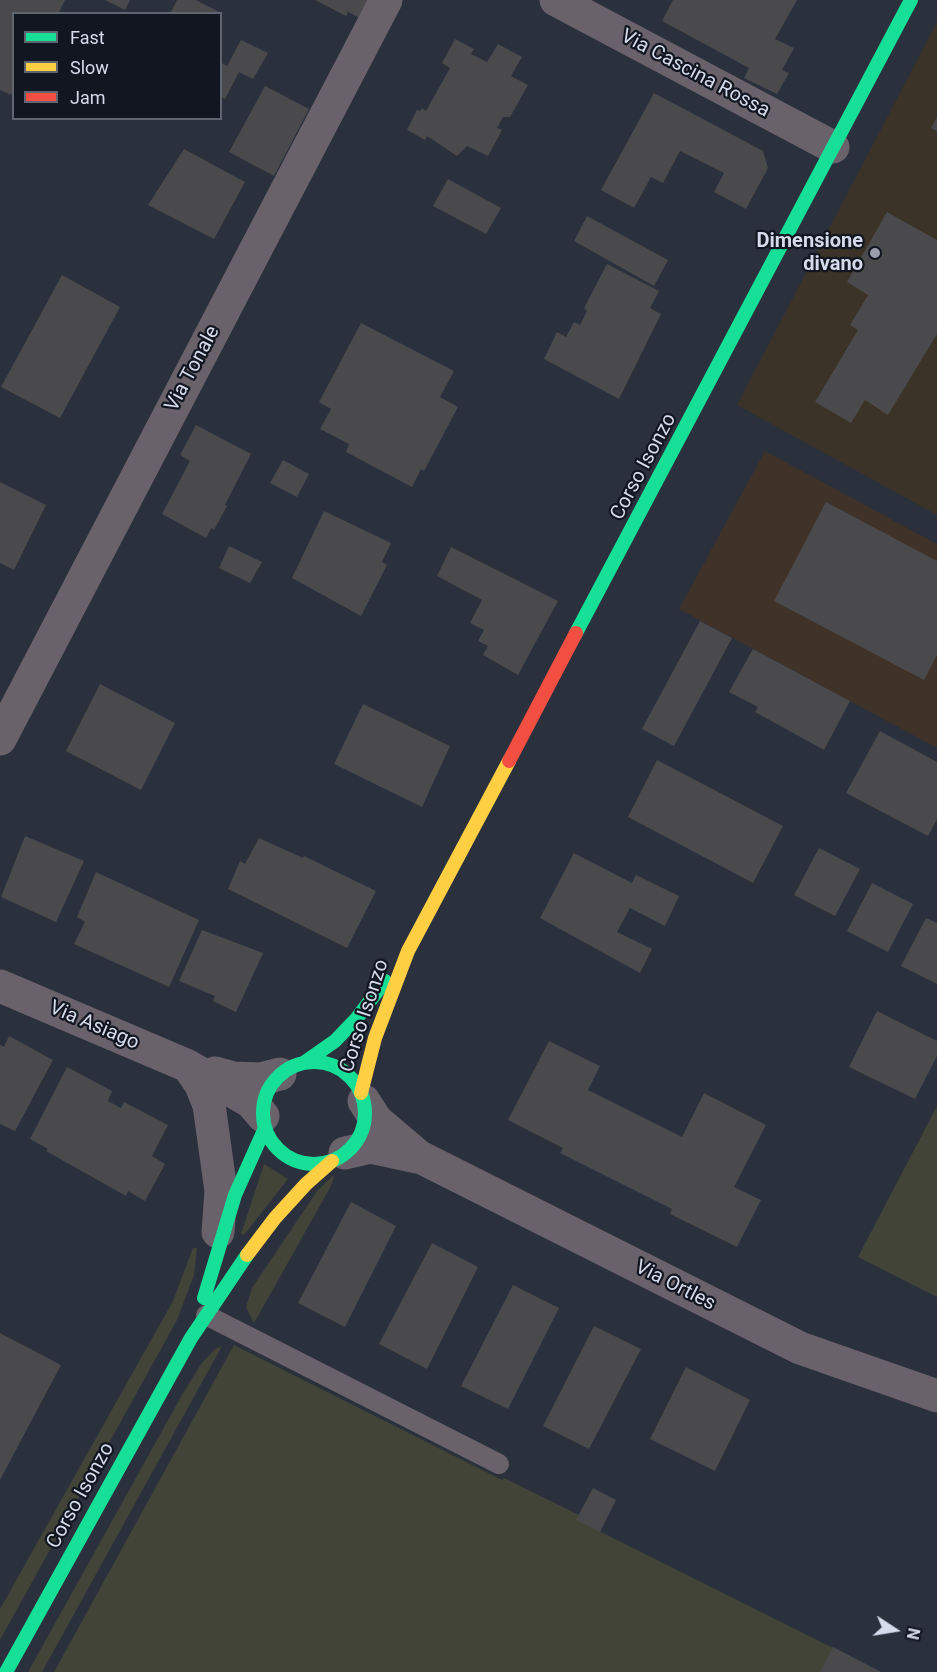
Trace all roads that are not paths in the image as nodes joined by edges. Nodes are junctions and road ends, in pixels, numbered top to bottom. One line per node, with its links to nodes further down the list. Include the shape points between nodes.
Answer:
1 (386, 0): 5 (street, Via Tonale)
2 (556, 0): 4 (street, Via Cascina Rossa)
3 (911, 0): 4 (street, Corso Isonzo)
4 (833, 147): 6 (street, Corso Isonzo)
5 (0, 739)
6 (408, 951): 9 (street, Corso Isonzo, via 335,1041); 10 (street, Corso Isonzo, via 375,1038)
7 (0, 986): 8 (street, Via Asiago)
8 (188, 1066): 9 (street, Via Asiago, via 233,1078 261,1080); 11 (street, Via Asiago, via 251,1102); 14 (street, via 201,1085 212,1125 220,1191)
9 (293, 1068): 10 (street, via 322,1062 338,1068 352,1078); 11 (street, via 267,1093)
10 (362, 1097): 12 (street, via 362,1130 355,1143); 13 (street, Via Ortles, via 376,1120)
11 (264, 1122): 12 (street, via 277,1148 291,1158 309,1164); 14 (street, Corso Isonzo, via 235,1195)
12 (338, 1157): 13 (street, Via Ortles, via 371,1147); 15 (street, Corso Isonzo, via 275,1218)
13 (422, 1158): 17 (street, Via Ortles, via 801,1348)
14 (216, 1263): 16 (street, Corso Isonzo)
15 (206, 1315): 16 (street, Corso Isonzo); 18 (lane)
16 (191, 1338): 19 (street, Corso Isonzo)
17 (937, 1396)
18 (499, 1464)
19 (6, 1672)

